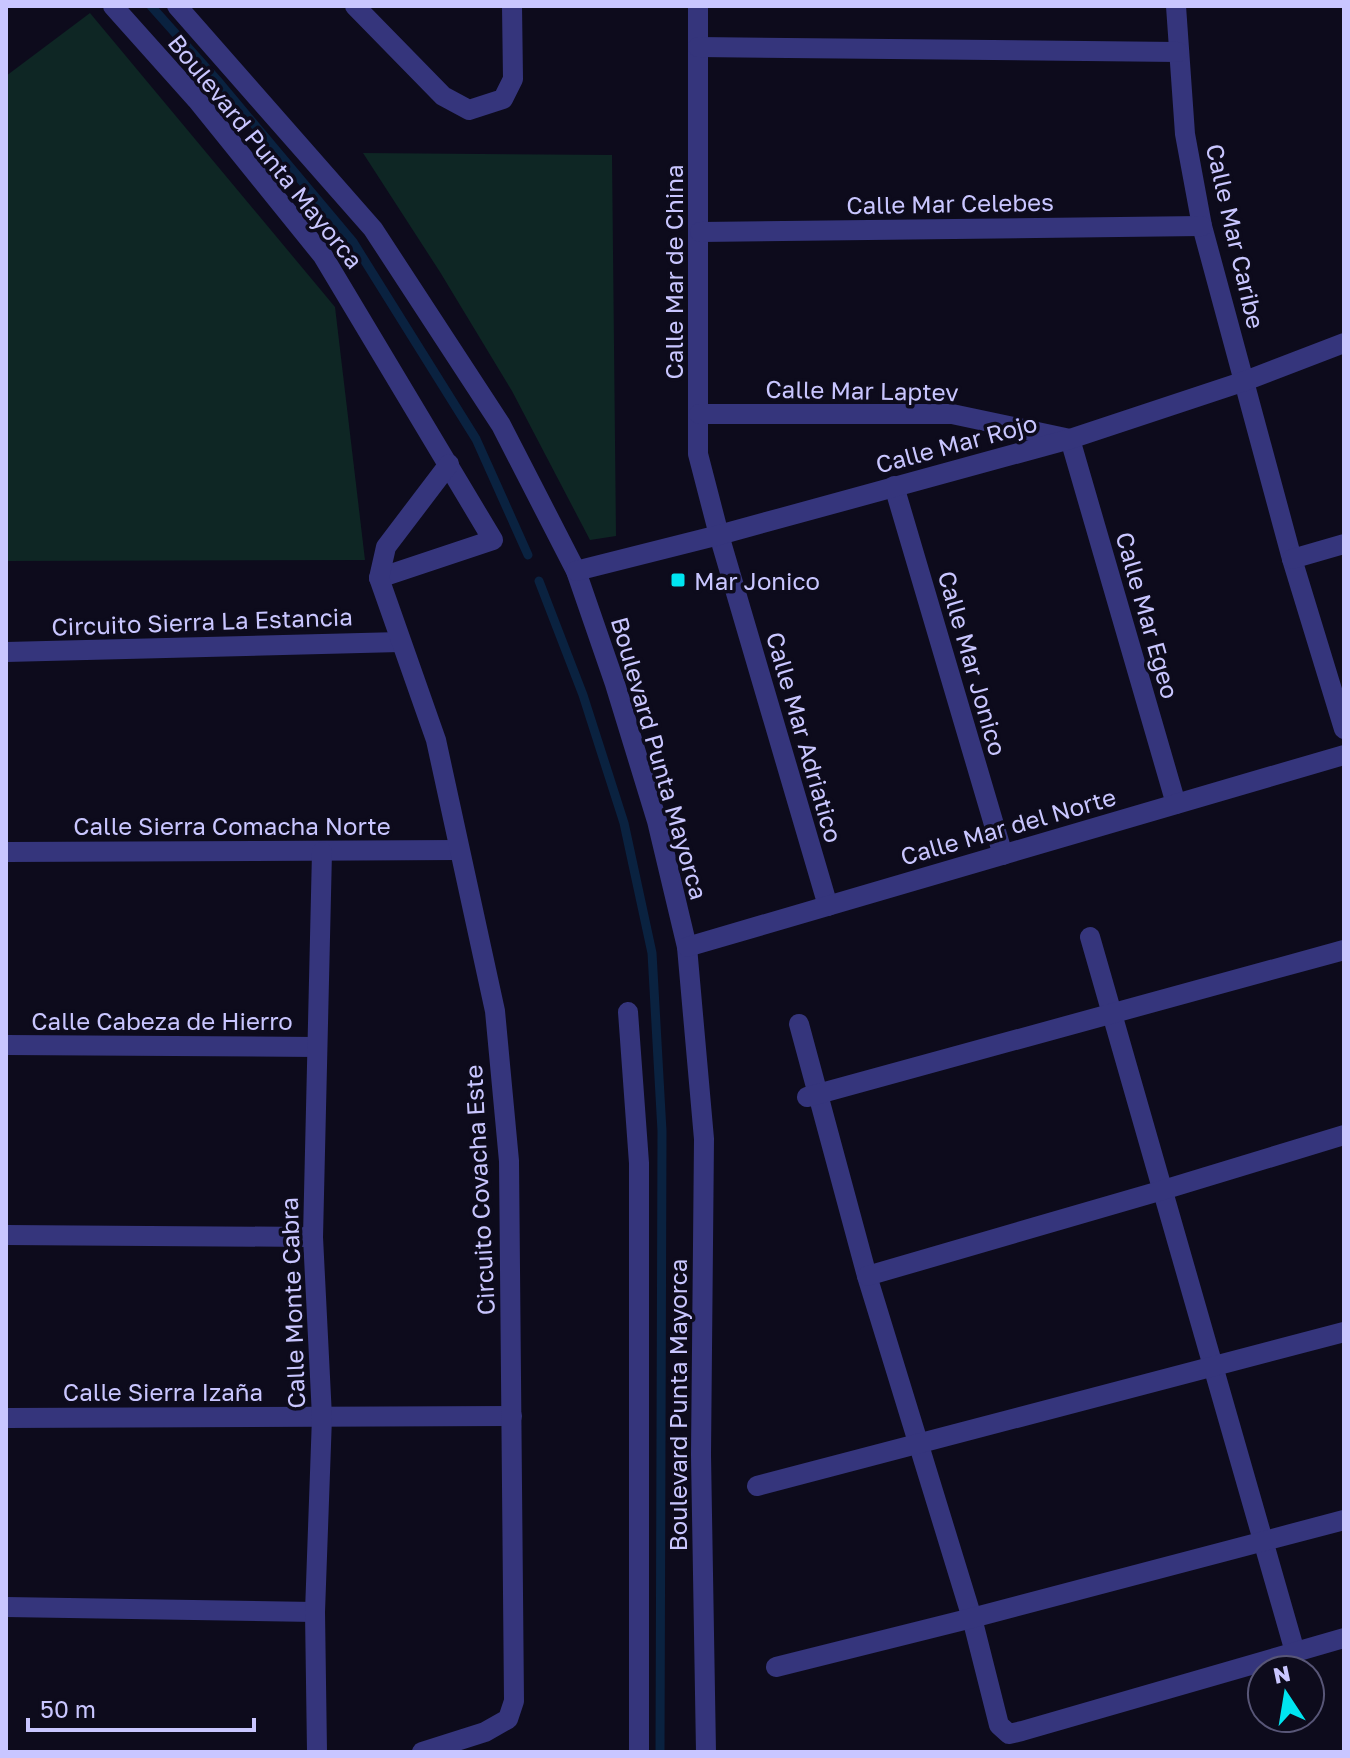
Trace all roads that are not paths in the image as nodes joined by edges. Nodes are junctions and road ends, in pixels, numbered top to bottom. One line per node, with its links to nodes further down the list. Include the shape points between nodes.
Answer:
1 (113, 6): 15 (street, Boulevard Punta Mayorca, via 323,256)
2 (177, 6): 20 (street, Boulevard Punta Mayorca, via 373,229 501,425)
3 (355, 6): 4 (street, via 443,96 469,110 503,99 513,79)
4 (512, 6)
5 (698, 6): 7 (street, Calle Mar de China)
6 (1176, 6): 8 (street, Calle Mar Caribe)
7 (698, 47): 8 (street); 10 (street, Calle Mar de China)
8 (1178, 52): 9 (street, Calle Mar Caribe, via 1185,134)
9 (1202, 226): 10 (street, Calle Mar Celebes); 12 (street, Calle Mar Caribe)
10 (700, 232): 13 (street, Calle Mar de China)
11 (1344, 343): 12 (street, Calle Mar Rojo)
12 (1245, 381): 14 (street, Calle Mar Rojo); 19 (street, Calle Mar Caribe)
13 (699, 414): 14 (street, Calle Mar Laptev, via 952,414); 17 (street, Calle Mar de China, via 698,454)
14 (1070, 439): 16 (street, Calle Mar Rojo); 26 (street, Calle Mar Egeo)
15 (449, 464): 21 (street, via 386,547); 21 (street, Boulevard Punta Mayorca, via 493,540)
16 (894, 486): 17 (street, Calle Mar Rojo); 30 (street, Calle Mar Jonico)
17 (719, 535): 20 (street, Calle Mar Rojo); 31 (street, Calle Mar Adriatico)
18 (1344, 544): 19 (street)
19 (1292, 559): 24 (street, Calle Mar Caribe)
20 (576, 571): 33 (street, Boulevard Punta Mayorca, via 657,821)
21 (379, 578): 22 (street, Circuito Covacha Este)
22 (400, 642): 23 (street, Circuito Sierra La Estancia); 27 (street, Circuito Covacha Este, via 436,740)
23 (6, 652)
24 (1344, 729)
25 (1344, 755): 26 (street, Calle Mar del Norte)
26 (1176, 804): 30 (street, Calle Mar del Norte)
27 (458, 850): 29 (street, Calle Sierra Comacha Norte); 48 (street, Circuito Covacha Este, via 495,1011 509,1161)
28 (6, 852): 29 (street, Calle Sierra Comacha Norte)
29 (322, 852): 39 (street, Calle Monte Cabra)
30 (1003, 855): 31 (street, Calle Mar del Norte)
31 (828, 906): 33 (street, Calle Mar del Norte)
32 (1090, 937): 36 (street)
33 (687, 947): 64 (street, Boulevard Punta Mayorca, via 704,1139 701,1455)
34 (1344, 950): 36 (street)
35 (628, 1012): 63 (street, via 639,1163)
36 (1110, 1013): 40 (street); 42 (street)
37 (799, 1024): 40 (street)
38 (6, 1045): 39 (street, Calle Cabeza de Hierro)
39 (317, 1047): 44 (street, Calle Monte Cabra)
40 (812, 1096): 45 (street)
41 (1344, 1135): 42 (street)
42 (1163, 1190): 45 (street); 47 (street)
43 (6, 1235): 44 (street)
44 (313, 1237): 49 (street, Calle Monte Cabra)
45 (867, 1276): 51 (street)
46 (1344, 1332): 47 (street)
47 (1213, 1367): 51 (street); 54 (street)
48 (512, 1416): 49 (street, Calle Sierra Izaña); 62 (street, Circuito Covacha Este, via 514,1701 508,1719 485,1732)
49 (322, 1417): 50 (street, Calle Sierra Izaña); 56 (street, Calle Monte Cabra)
50 (6, 1418)
51 (920, 1444): 52 (street); 57 (street)
52 (757, 1486)
53 (1344, 1520): 54 (street)
54 (1265, 1541): 57 (street); 59 (street)
55 (6, 1607): 56 (street)
56 (315, 1612): 61 (street, Calle Monte Cabra)
57 (972, 1618): 59 (street, via 999,1725 1009,1734); 60 (street)
58 (1344, 1638): 59 (street)
59 (1295, 1652)
60 (776, 1667)
61 (317, 1752)
62 (422, 1752)
63 (639, 1752)
64 (706, 1752)

